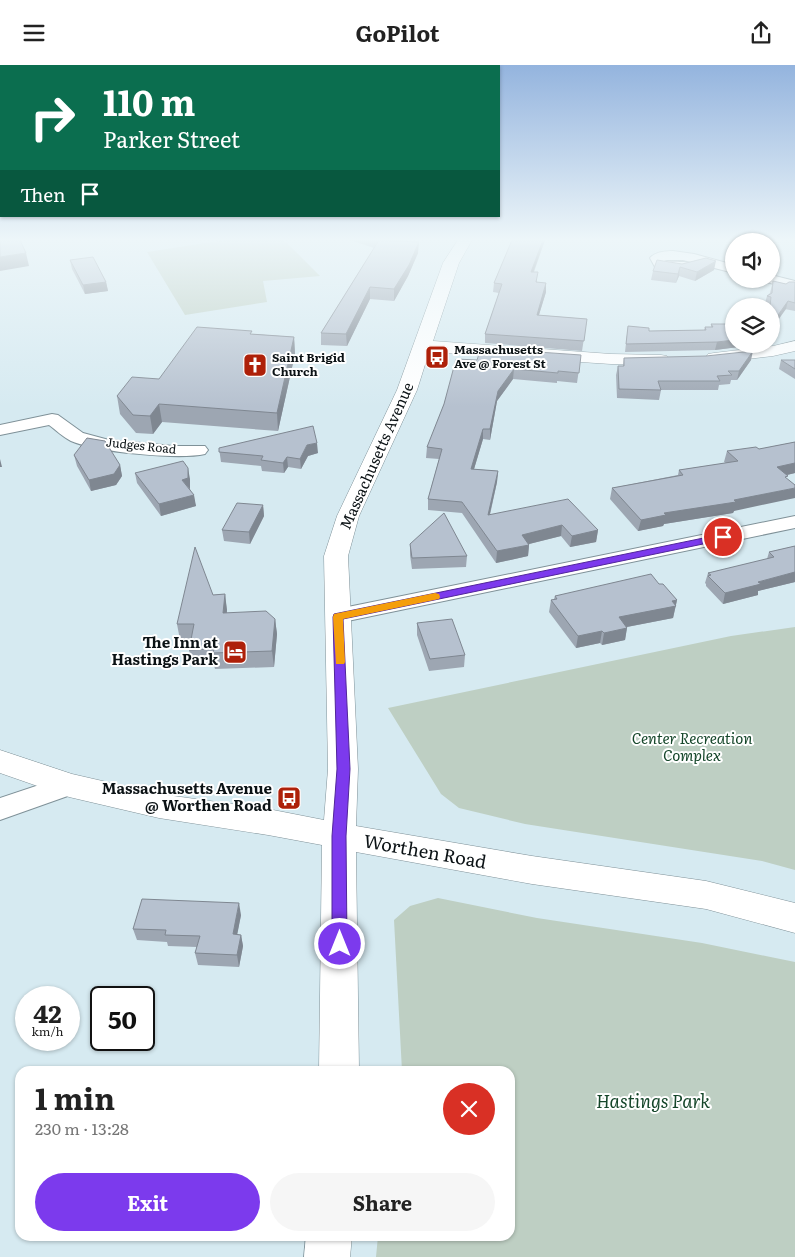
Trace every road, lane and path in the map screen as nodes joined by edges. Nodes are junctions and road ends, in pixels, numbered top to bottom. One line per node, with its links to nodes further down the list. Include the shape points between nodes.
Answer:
1 (440, 296): 2 (main road, Massachusetts Avenue)
2 (423, 346): 3 (main road, via 611,359 688,360); 7 (main road, Massachusetts Avenue, via 398,411 348,516 336,557)
3 (795, 346)
4 (0, 430): 5 (street, Judges Road, via 52,419 77,437 109,445)
5 (199, 450)
6 (795, 522): 7 (street)
7 (338, 617): 11 (main road, Massachusetts Avenue, via 343,769)
8 (0, 761): 9 (main road, Worthen Road)
9 (69, 785): 10 (street); 11 (main road, Worthen Road, via 159,806)
10 (0, 809)
11 (339, 836): 12 (main road, Worthen Road, via 532,870 706,895); 13 (main road, Massachusetts Avenue)
12 (795, 918)
13 (339, 1066)
14 (329, 1241): 15 (main road)
15 (327, 1257)

